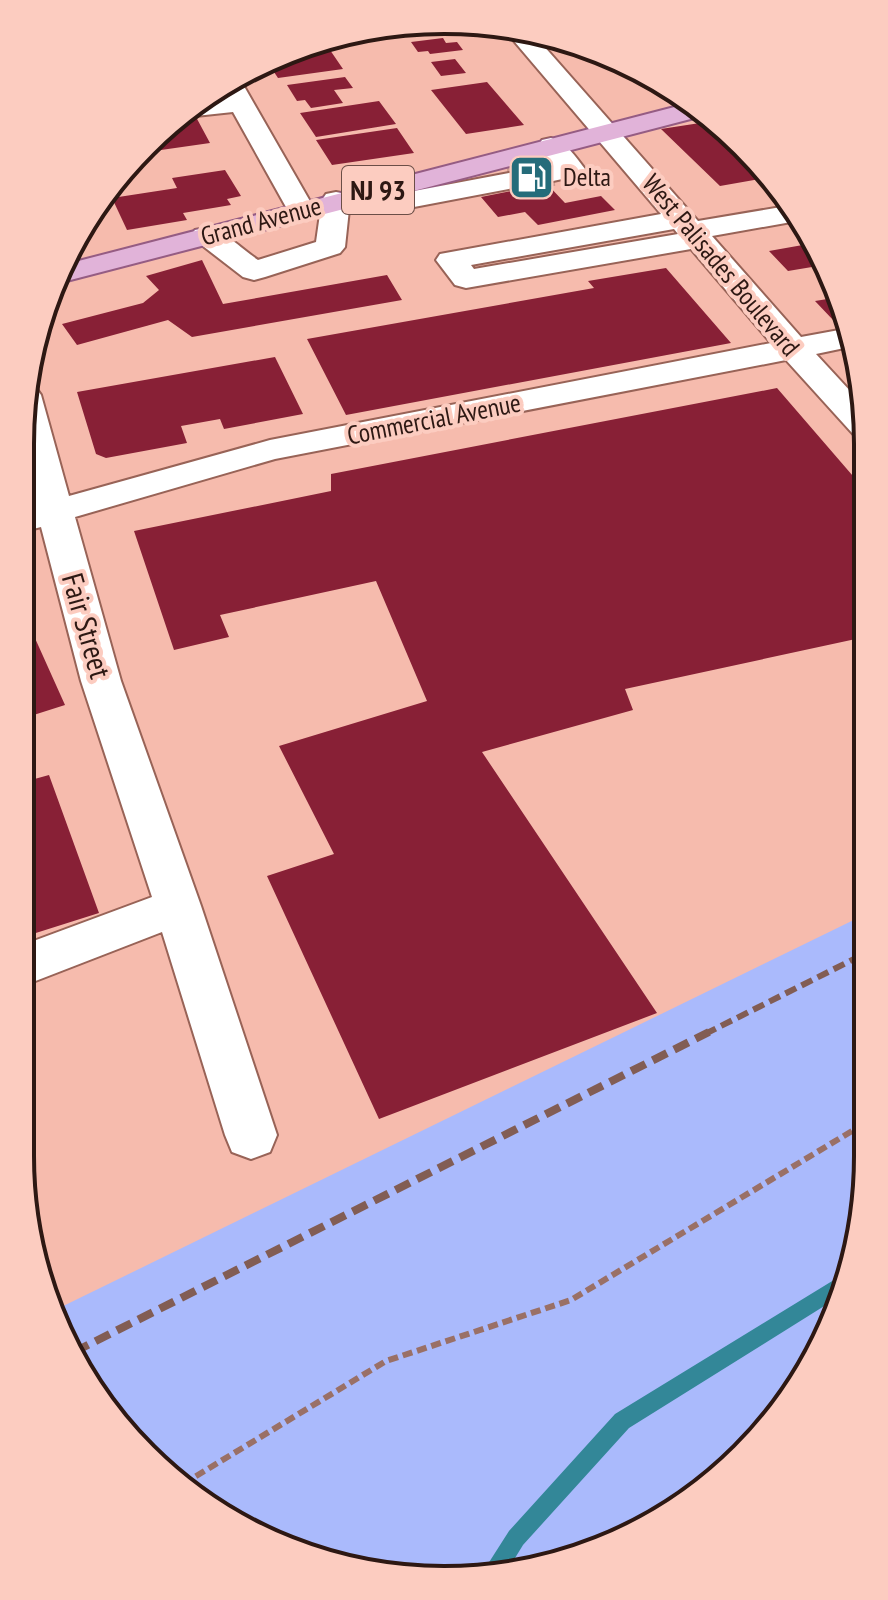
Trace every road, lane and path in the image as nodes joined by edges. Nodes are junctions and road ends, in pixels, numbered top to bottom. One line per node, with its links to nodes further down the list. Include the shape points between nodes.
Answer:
1 (529, 43): 4 (street, West Palisades Boulevard)
2 (236, 94): 8 (street)
3 (685, 112): 4 (main road, Grand Avenue / NJ 93)
4 (608, 131): 6 (main road, Grand Avenue / NJ 93, via 552,159); 11 (street, West Palisades Boulevard)
5 (509, 181): 6 (street)
6 (406, 192): 7 (main road, Grand Avenue / NJ 93); 10 (street)
7 (336, 200): 8 (main road, Grand Avenue / NJ 93); 12 (street, via 330,247 254,271)
8 (301, 210): 12 (main road, Grand Avenue / NJ 93)
9 (785, 215): 11 (street)
10 (436, 220)
11 (691, 230): 11 (street, via 451,260 466,279); 15 (street, West Palisades Boulevard)
12 (205, 236): 13 (main road, Grand Avenue / NJ 93)
13 (72, 272)
14 (840, 339): 15 (street, Commercial Avenue)
15 (791, 349): 16 (street, West Palisades Boulevard); 18 (street, Commercial Avenue, via 270,450)
16 (853, 414)
17 (34, 489): 18 (street, Fair Street)
18 (37, 517): 19 (street, Fair Street, via 101,681)
19 (178, 906): 20 (street); 22 (street, Fair Street)
20 (34, 962)
21 (854, 1130): 23 (path, via 571,1300 386,1361)
22 (251, 1135)
23 (191, 1479)

